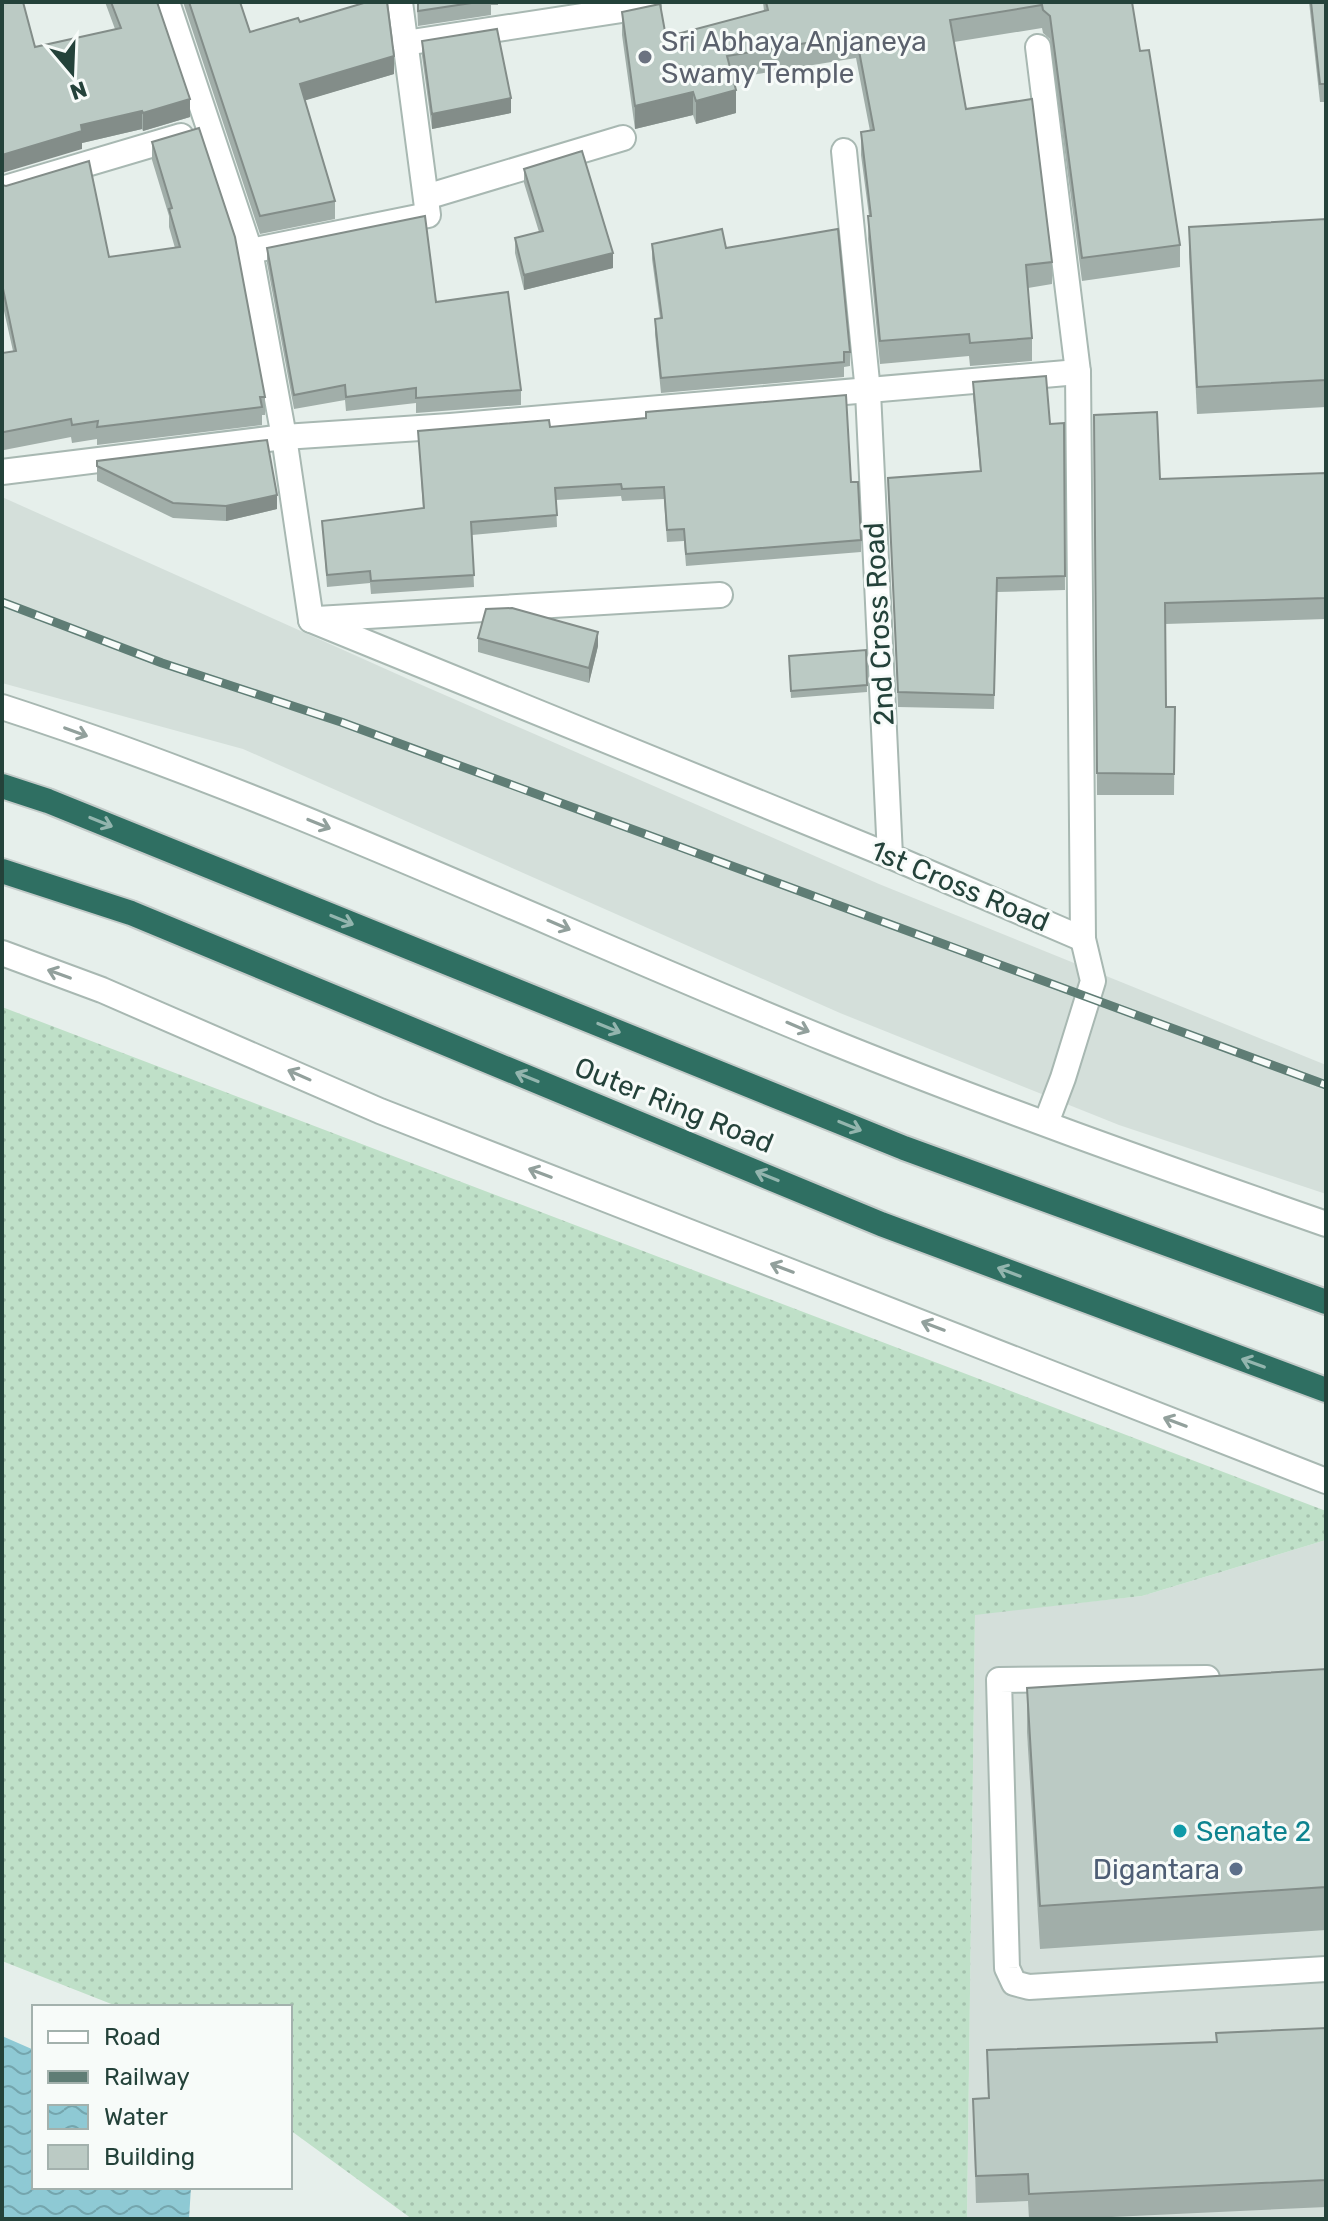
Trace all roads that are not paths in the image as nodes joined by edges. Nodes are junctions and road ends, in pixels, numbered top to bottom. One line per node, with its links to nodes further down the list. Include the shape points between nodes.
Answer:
1 (167, 2): 6 (street)
2 (400, 2): 4 (street)
3 (648, 6): 4 (street)
4 (405, 43): 10 (street)
5 (1038, 47): 12 (street, 1st Cross Road)
6 (210, 127): 9 (street); 11 (street)
7 (623, 138): 10 (street)
8 (844, 151): 13 (street, 2nd Cross Road)
9 (2, 189)
10 (426, 197): 11 (street, via 428,215)
11 (250, 251): 14 (street)
12 (1078, 372): 13 (street); 22 (street, 1st Cross Road)
13 (868, 392): 14 (street); 20 (street, 2nd Cross Road)
14 (284, 437): 15 (street); 17 (street)
15 (2, 472)
16 (720, 595): 17 (street)
17 (311, 620): 20 (street, 1st Cross Road)
18 (2, 707): 24 (street, one-way to 24, via 229,787 829,1040)
19 (2, 786): 26 (highway, Outer Ring Road, one-way to 26, via 904,1148)
20 (890, 856): 22 (street, 1st Cross Road)
21 (2, 871): 27 (highway, Outer Ring Road, one-way to 21, via 881,1224 131,913)
22 (1083, 939): 24 (street, via 1093,981)
23 (2, 953): 28 (street, one-way to 23, via 380,1111 102,990)
24 (1046, 1123): 25 (street)
25 (1326, 1224)
26 (1326, 1302)
27 (1326, 1390)
28 (1326, 1481)
29 (1233, 1678): 30 (street, via 999,1680 1007,1968 1014,1983 1029,1987)
30 (1326, 1969)

